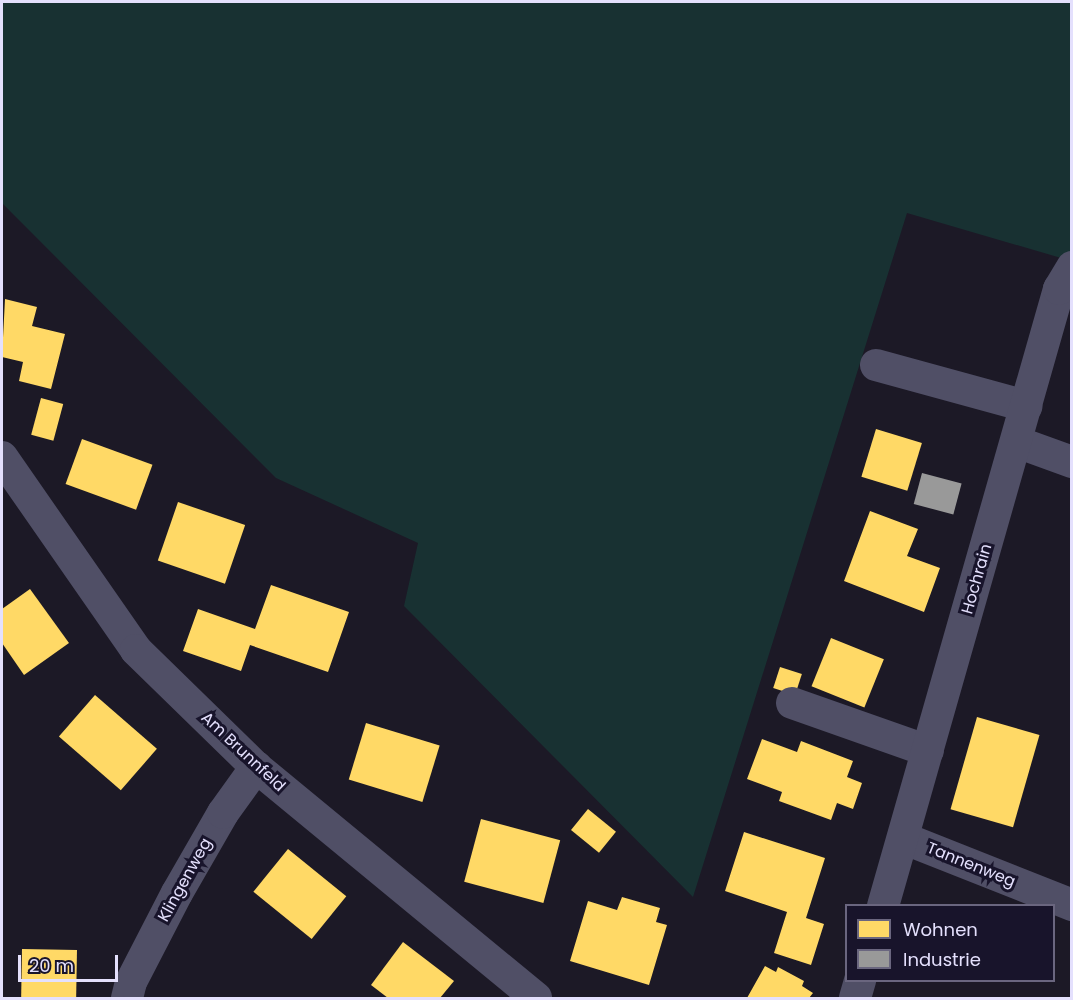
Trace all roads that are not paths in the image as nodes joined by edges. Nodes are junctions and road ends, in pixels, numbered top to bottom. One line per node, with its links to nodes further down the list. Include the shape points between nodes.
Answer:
1 (1071, 267): 3 (street, Hochrain, via 1059,289)
2 (876, 365): 3 (street)
3 (1026, 406): 4 (street, Hochrain)
4 (1017, 442): 6 (street); 8 (street, Hochrain)
5 (2, 457): 9 (street, Am Brunnfeld, via 136,650)
6 (1071, 462)
7 (792, 703): 8 (street)
8 (928, 751): 10 (street, Hochrain)
9 (256, 767): 14 (street, Am Brunnfeld); 15 (street, Klingenweg, via 222,813 177,893 131,982)
10 (903, 838): 11 (street, Hochrain); 12 (street, Tannenweg)
11 (884, 904)
12 (1071, 905)
13 (860, 982): 16 (street)
14 (533, 998)
15 (127, 999)
16 (855, 999)

